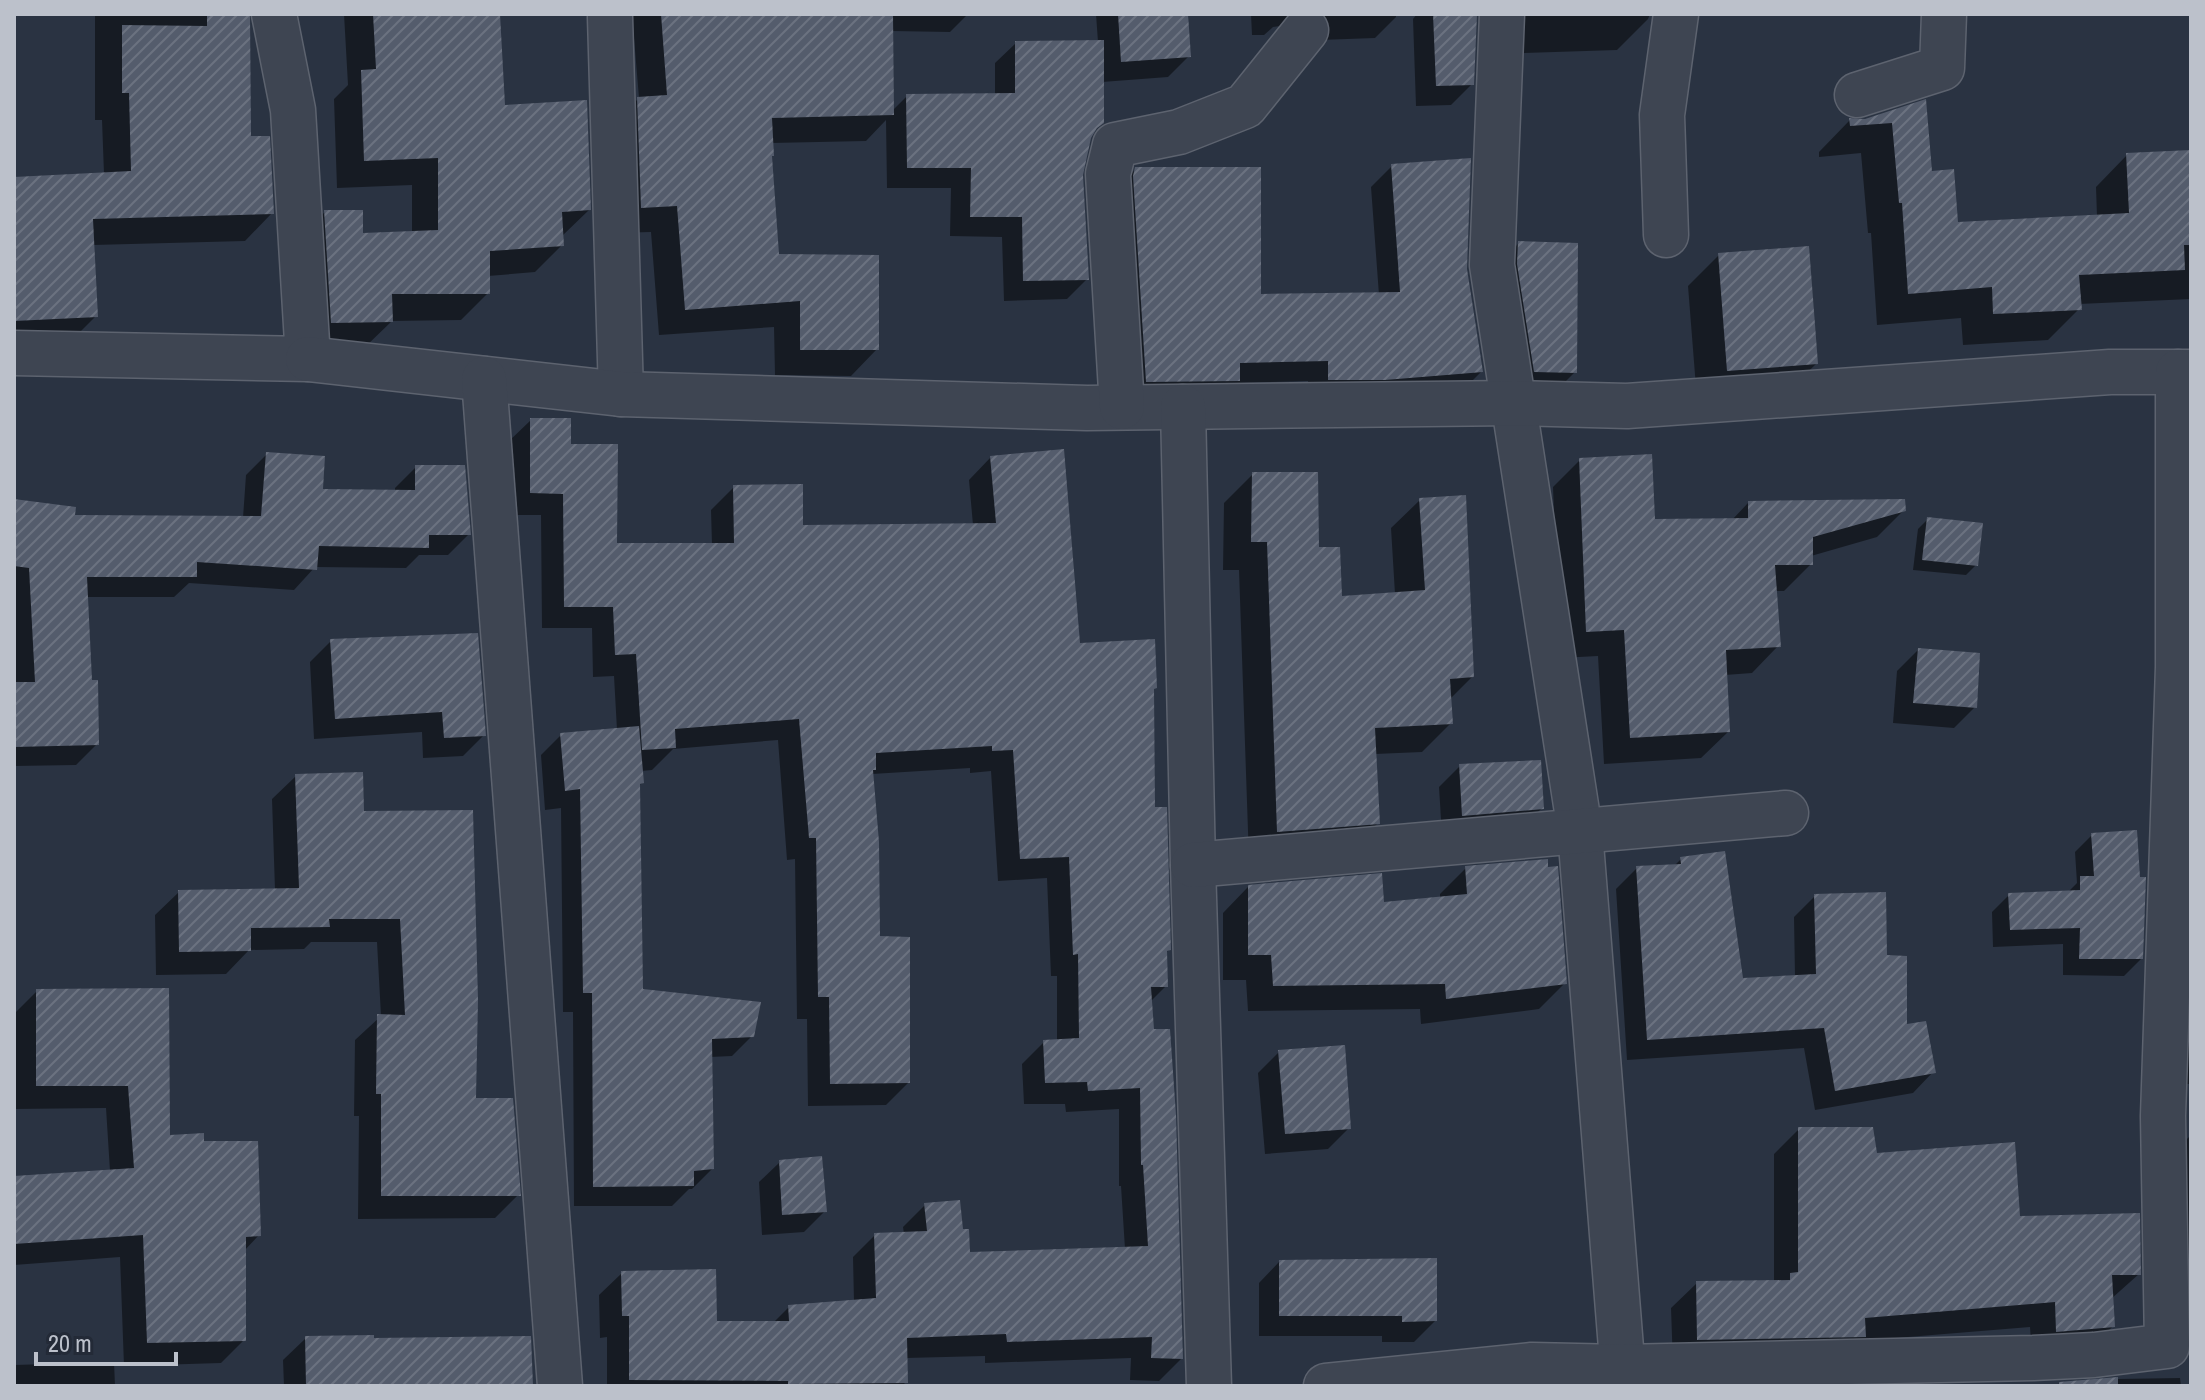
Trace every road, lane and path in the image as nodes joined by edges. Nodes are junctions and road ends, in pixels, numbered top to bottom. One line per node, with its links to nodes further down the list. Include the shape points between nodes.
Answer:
1 (274, 14): 10 (street, via 293,110)
2 (1502, 14): 14 (street, via 1492,265)
3 (1676, 14): 8 (street, via 1662,115)
4 (1944, 14): 7 (street, via 1942,68)
5 (610, 17): 13 (street)
6 (1306, 30): 15 (street, via 1245,106 1179,132 1115,145 1108,174)
7 (1857, 95)
8 (1666, 235)
9 (14, 353): 10 (street)
10 (308, 359): 12 (street)
11 (2185, 372): 14 (street, via 2110,372 1627,406); 20 (street, via 2163,1116)
12 (484, 379): 13 (street); 22 (street)
13 (621, 394): 15 (street)
14 (1515, 403): 16 (street); 18 (street)
15 (1122, 407): 16 (street)
16 (1183, 407): 19 (street)
17 (1786, 813): 18 (street)
18 (1580, 831): 19 (street); 21 (street)
19 (1193, 865): 23 (street)
20 (2179, 1345): 21 (street, via 2094,1355)
21 (1623, 1377): 24 (street, via 1532,1365)
22 (560, 1386)
23 (1209, 1386)
24 (1326, 1386)

